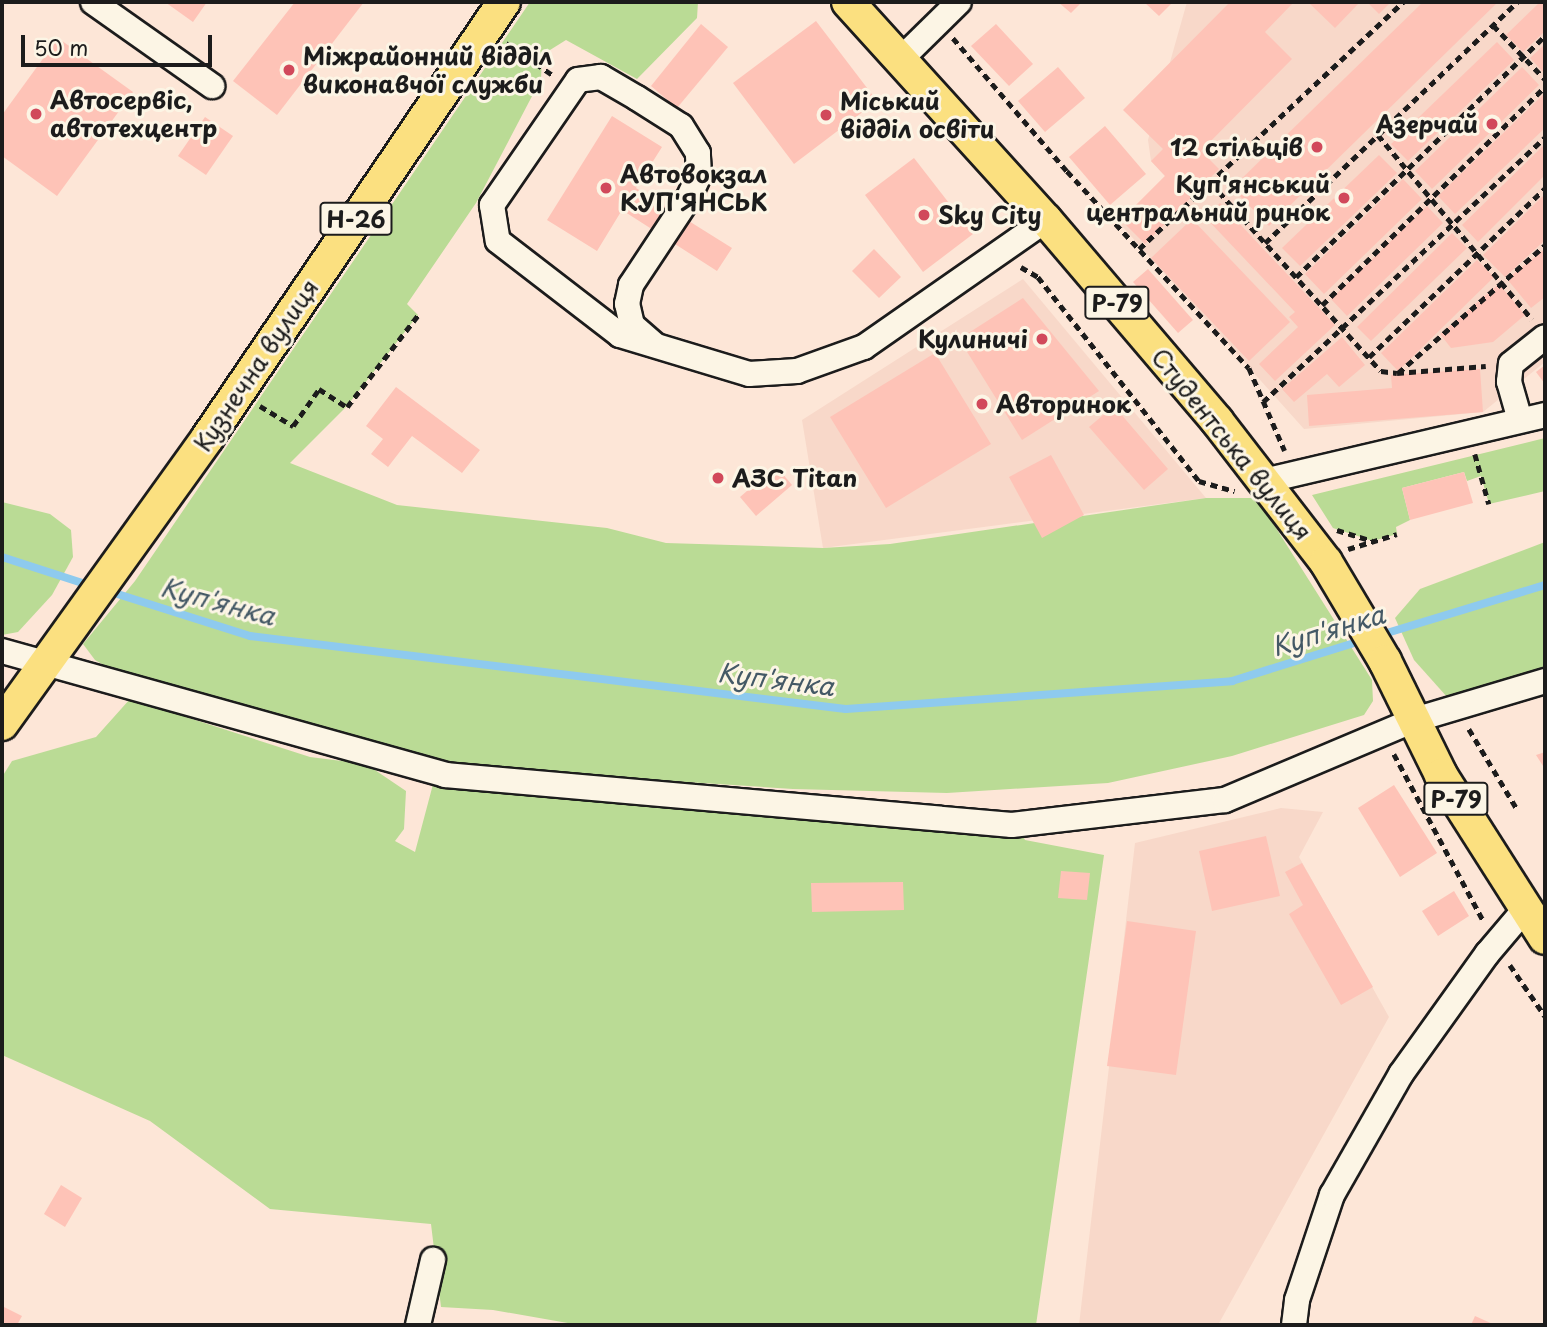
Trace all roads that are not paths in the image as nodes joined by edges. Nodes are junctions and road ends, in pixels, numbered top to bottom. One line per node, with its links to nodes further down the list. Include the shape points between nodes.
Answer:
1 (93, 2): 6 (street)
2 (504, 2): 15 (main road, Кузнечна вулиця / Н-26, via 239,392)
3 (848, 2): 5 (main road, Студентська вулиця / Р-79)
4 (959, 2): 5 (street)
5 (901, 59): 7 (main road, Студентська вулиця / Р-79)
6 (212, 86)
7 (1046, 220): 9 (street, via 864,346 797,372 749,374); 12 (main road, Студентська вулиця / Р-79)
8 (1542, 332): 11 (street, via 1511,364 1509,382)
9 (655, 345): 9 (street, via 620,335 498,241 492,205 578,80 601,78 637,98 681,127 698,153 699,175 688,200 631,285 626,304 632,325)
10 (1545, 415): 11 (street)
11 (1520, 420): 12 (street, via 1298,473)
12 (1255, 488): 16 (main road, Студентська вулиця / Р-79, via 1326,562 1380,653)
13 (6, 652): 16 (street, via 446,775 1012,825 1225,800)
14 (1545, 681): 16 (street)
15 (2, 724)
16 (1401, 725): 17 (main road, Студентська вулиця / Р-79, via 1441,775)
17 (1526, 908): 18 (main road, Студентська вулиця / Р-79); 21 (street, via 1401,1074 1332,1195 1297,1300)
18 (1545, 938)
19 (433, 1260): 20 (street)
20 (418, 1325)
21 (1294, 1325)

